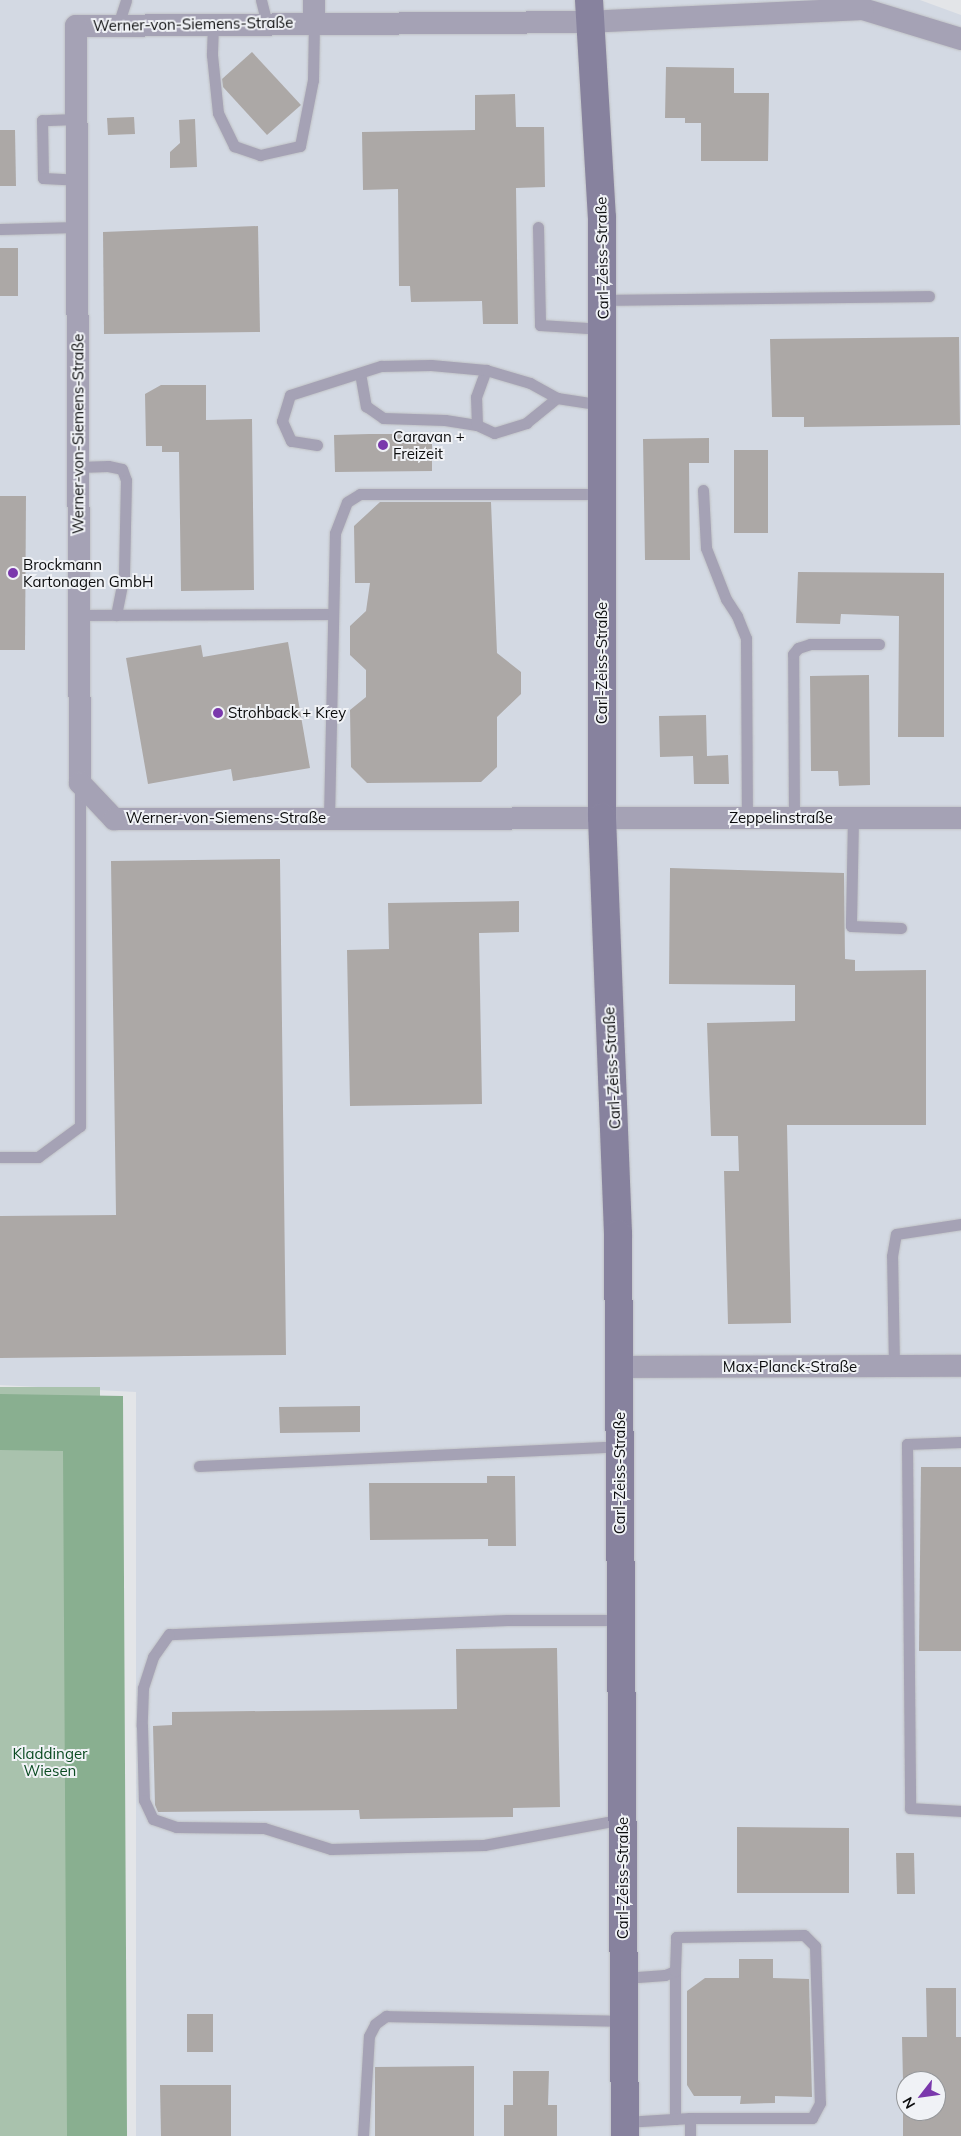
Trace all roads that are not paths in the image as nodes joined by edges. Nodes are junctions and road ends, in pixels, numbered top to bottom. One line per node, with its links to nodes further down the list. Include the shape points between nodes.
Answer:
1 (126, 0): 8 (lane)
2 (261, 0): 7 (lane)
3 (314, 0): 5 (street, Werner-von-Siemens-Straße)
4 (590, 11): 5 (street, Werner-von-Siemens-Straße); 9 (street, Werner-von-Siemens-Straße, via 863,9); 16 (main road, Carl-Zeiss-Straße, via 602,218)
5 (314, 23): 6 (lane, via 313,80 300,146 260,155 234,146 218,112 212,55); 7 (street, Werner-von-Siemens-Straße)
6 (213, 24): 7 (street, Werner-von-Siemens-Straße); 8 (street, Werner-von-Siemens-Straße)
7 (267, 24)
8 (118, 26): 10 (street, Werner-von-Siemens-Straße, via 76,26)
9 (961, 39)
10 (76, 119): 11 (street, Werner-von-Siemens-Straße); 11 (lane, via 42,120 43,178)
11 (76, 180): 12 (street, Werner-von-Siemens-Straße)
12 (77, 227): 14 (lane); 24 (street, Werner-von-Siemens-Straße)
13 (538, 227): 17 (lane, via 540,325)
14 (0, 229)
15 (929, 296): 16 (lane)
16 (603, 300): 17 (main road, Carl-Zeiss-Straße)
17 (603, 328): 21 (main road, Carl-Zeiss-Straße)
18 (486, 370): 19 (lane, via 431,364 381,366); 20 (lane, via 530,382); 22 (lane, via 476,397)
19 (360, 373): 22 (lane, via 366,406 383,418 445,420); 23 (lane, via 290,395 282,421 291,441)
20 (557, 398): 21 (lane); 22 (lane, via 526,423 494,432)
21 (604, 405): 26 (main road, Carl-Zeiss-Straße)
22 (478, 425)
23 (317, 445)
24 (79, 467): 28 (street, Werner-von-Siemens-Straße); 29 (lane, via 122,469 126,480 124,575)
25 (703, 490): 34 (lane, via 706,548 746,638)
26 (602, 494): 27 (lane, via 360,494 347,502 335,533); 32 (main road, Carl-Zeiss-Straße)
27 (332, 614): 29 (lane); 33 (lane)
28 (80, 615): 29 (lane); 31 (street, Werner-von-Siemens-Straße)
29 (116, 615)
30 (879, 644): 35 (lane, via 810,644 798,648 794,654)
31 (80, 783): 33 (street, Werner-von-Siemens-Straße, via 114,819); 39 (lane, via 80,1126 38,1157)
32 (602, 817): 33 (street, Werner-von-Siemens-Straße); 34 (street, Zeppelinstraße); 43 (main road, Carl-Zeiss-Straße, via 604,920 615,1093)
33 (329, 818)
34 (747, 818): 35 (street, Zeppelinstraße)
35 (794, 818): 36 (street, Zeppelinstraße)
36 (854, 818): 37 (street, Zeppelinstraße); 38 (lane, via 851,926)
37 (961, 818)
38 (901, 928)
39 (0, 1158)
40 (961, 1224): 41 (lane, via 896,1234 892,1256)
41 (894, 1366): 42 (street, Max-Planck-Straße); 43 (street, Max-Planck-Straße)
42 (961, 1366)
43 (620, 1367): 45 (main road, Carl-Zeiss-Straße)
44 (961, 1442): 48 (lane, via 907,1444 910,1808)
45 (620, 1446): 46 (lane); 47 (main road, Carl-Zeiss-Straße)
46 (199, 1466)
47 (622, 1620): 49 (main road, Carl-Zeiss-Straße); 49 (lane, via 477,1620 169,1634 153,1657 143,1688 142,1726 144,1800 154,1819 176,1826 264,1828 331,1849 484,1845)
48 (961, 1811)
49 (623, 1819): 51 (main road, Carl-Zeiss-Straße)
50 (676, 1971): 51 (lane); 53 (lane, via 676,1937 804,1935 815,1946 820,2103 812,2118); 54 (lane)
51 (624, 1978): 52 (main road, Carl-Zeiss-Straße)
52 (624, 2021): 55 (main road, Carl-Zeiss-Straße); 56 (lane, via 386,2016 375,2024 369,2036)
53 (690, 2118): 54 (lane); 57 (lane)
54 (676, 2119): 55 (lane)
55 (625, 2129)
56 (363, 2136)
57 (690, 2136)

